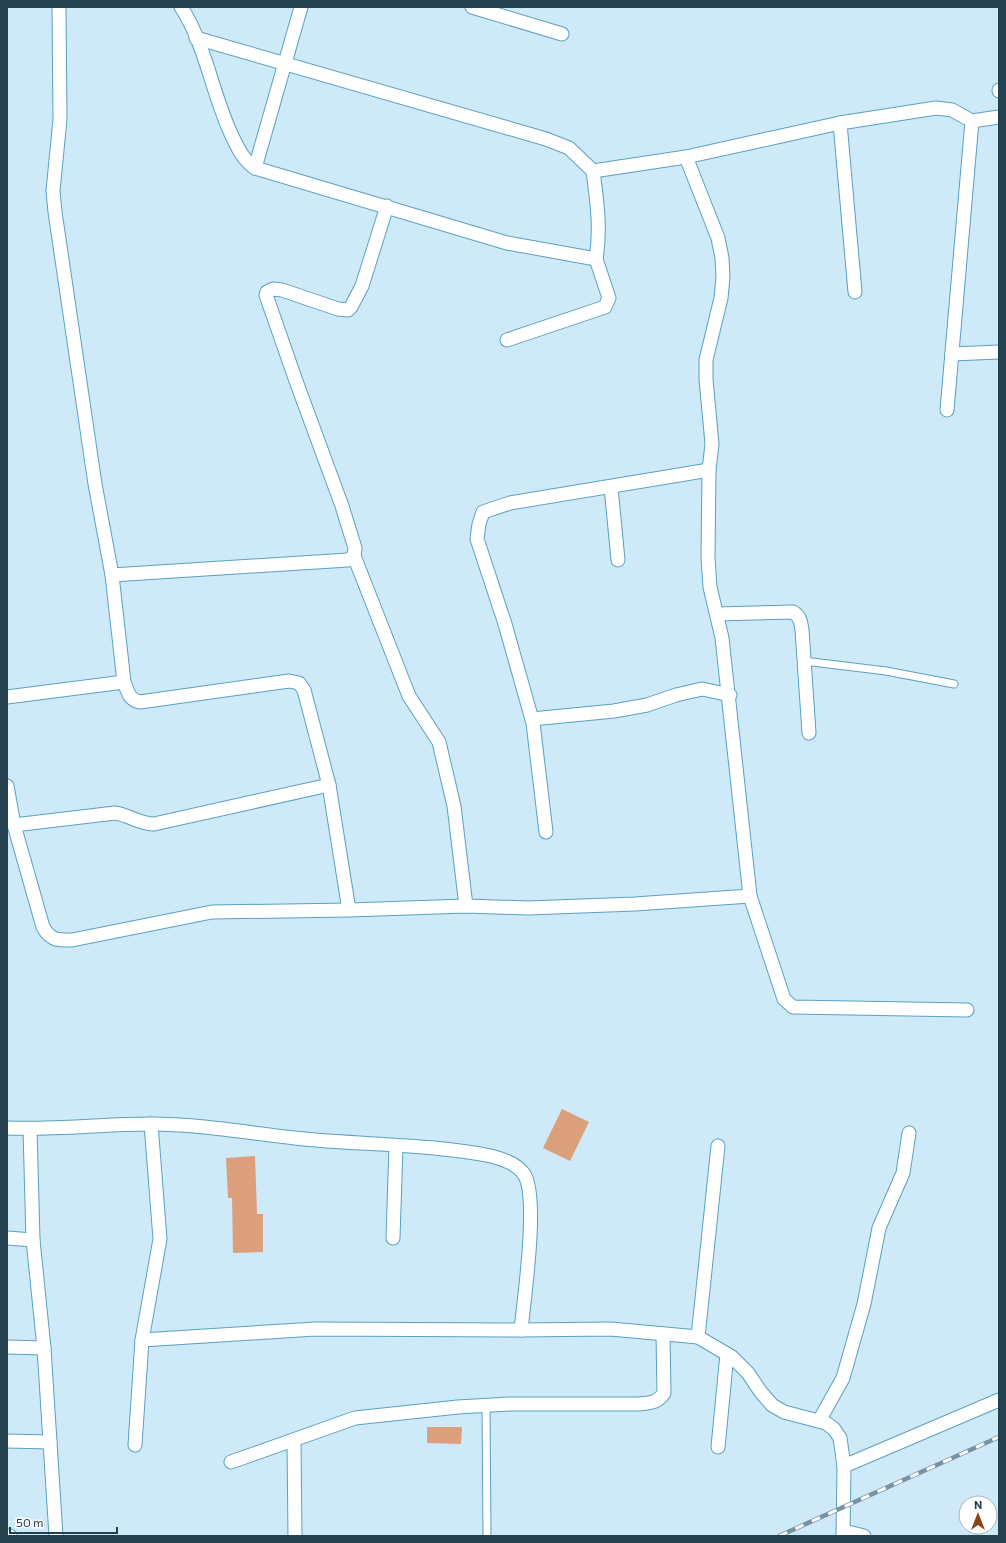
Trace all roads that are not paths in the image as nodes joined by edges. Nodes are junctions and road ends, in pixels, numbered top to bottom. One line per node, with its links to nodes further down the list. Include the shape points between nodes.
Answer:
1 (59, 7): 25 (street, via 60,119 53,191 94,484)
2 (181, 7): 6 (street)
3 (301, 7): 7 (street)
4 (472, 7): 5 (street)
5 (562, 34)
6 (196, 38): 7 (street); 12 (street, via 221,112 240,152)
7 (285, 62): 12 (street); 13 (street, via 546,139 569,148)
8 (999, 117): 9 (street)
9 (972, 121): 10 (street, via 952,110 936,108); 19 (street)
10 (840, 124): 11 (street); 16 (street)
11 (686, 157): 13 (street); 21 (street, via 718,238 722,258 721,298 706,360 712,444)
12 (255, 168): 14 (street)
13 (593, 171): 15 (street, via 599,212)
14 (387, 206): 15 (street, via 507,243); 23 (street, via 362,286 348,310 282,290 273,289 266,295 342,506 355,548)
15 (596, 259): 17 (street, via 608,298 605,307)
16 (854, 292)
17 (507, 340)
18 (999, 352): 19 (street)
19 (952, 354): 20 (street)
20 (947, 410)
21 (709, 470): 22 (street); 26 (street, via 708,558 710,587)
22 (611, 487): 24 (street); 32 (street, via 510,503 483,512 478,540)
23 (354, 556): 25 (street, via 348,560); 39 (street, via 409,696 439,742 454,806)
24 (618, 560)
25 (112, 575): 28 (street)
26 (716, 614): 27 (street, via 798,614); 30 (street)
27 (804, 660): 29 (lane, via 886,671); 33 (street)
28 (124, 682): 31 (street); 34 (street, via 129,697 140,702 289,681 299,683 304,690)
29 (954, 684)
30 (730, 695): 32 (street, via 702,689 647,705 614,711); 38 (street)
31 (7, 697)
32 (532, 719): 37 (street)
33 (809, 733)
34 (329, 785): 36 (street, via 154,824 145,824 127,815 115,813); 40 (street)
35 (7, 786): 36 (street)
36 (14, 825): 40 (street, via 43,927 48,936 58,940 72,940 212,912)
37 (546, 832)
38 (750, 896): 39 (street, via 528,908); 41 (street, via 784,999 793,1007)
39 (466, 906): 40 (street)
40 (349, 910)
41 (966, 1010)
42 (152, 1124): 44 (street); 46 (street); 54 (street, via 160,1239)
43 (7, 1128): 44 (street)
44 (30, 1129): 50 (street)
45 (909, 1133): 60 (street, via 903,1173 879,1228 864,1304 843,1378)
46 (396, 1146): 49 (street); 51 (street, via 494,1156 515,1165 524,1174 530,1206)
47 (718, 1146): 53 (street)
48 (7, 1238): 50 (street)
49 (393, 1238)
50 (33, 1240): 56 (street)
51 (521, 1330): 52 (street, via 611,1329); 54 (street, via 315,1329)
52 (663, 1334): 53 (street); 59 (street, via 664,1393 661,1399 639,1404)
53 (698, 1337): 57 (street)
54 (142, 1340): 64 (street)
55 (7, 1347): 56 (street)
56 (44, 1348): 63 (street)
57 (727, 1354): 60 (street, via 748,1373 772,1405 784,1412); 65 (street)
58 (999, 1400): 67 (street)
59 (486, 1405): 61 (street, via 355,1418); 71 (lane)
60 (819, 1421): 67 (street, via 834,1429 840,1438)
61 (294, 1440): 66 (street); 70 (street)
62 (7, 1441): 63 (street)
63 (50, 1442): 69 (street)
64 (135, 1445)
65 (718, 1448)
66 (232, 1462)
67 (844, 1466): 68 (street)
68 (843, 1534): 72 (street)
69 (56, 1536)
70 (295, 1536)
71 (487, 1536)
72 (864, 1536)

